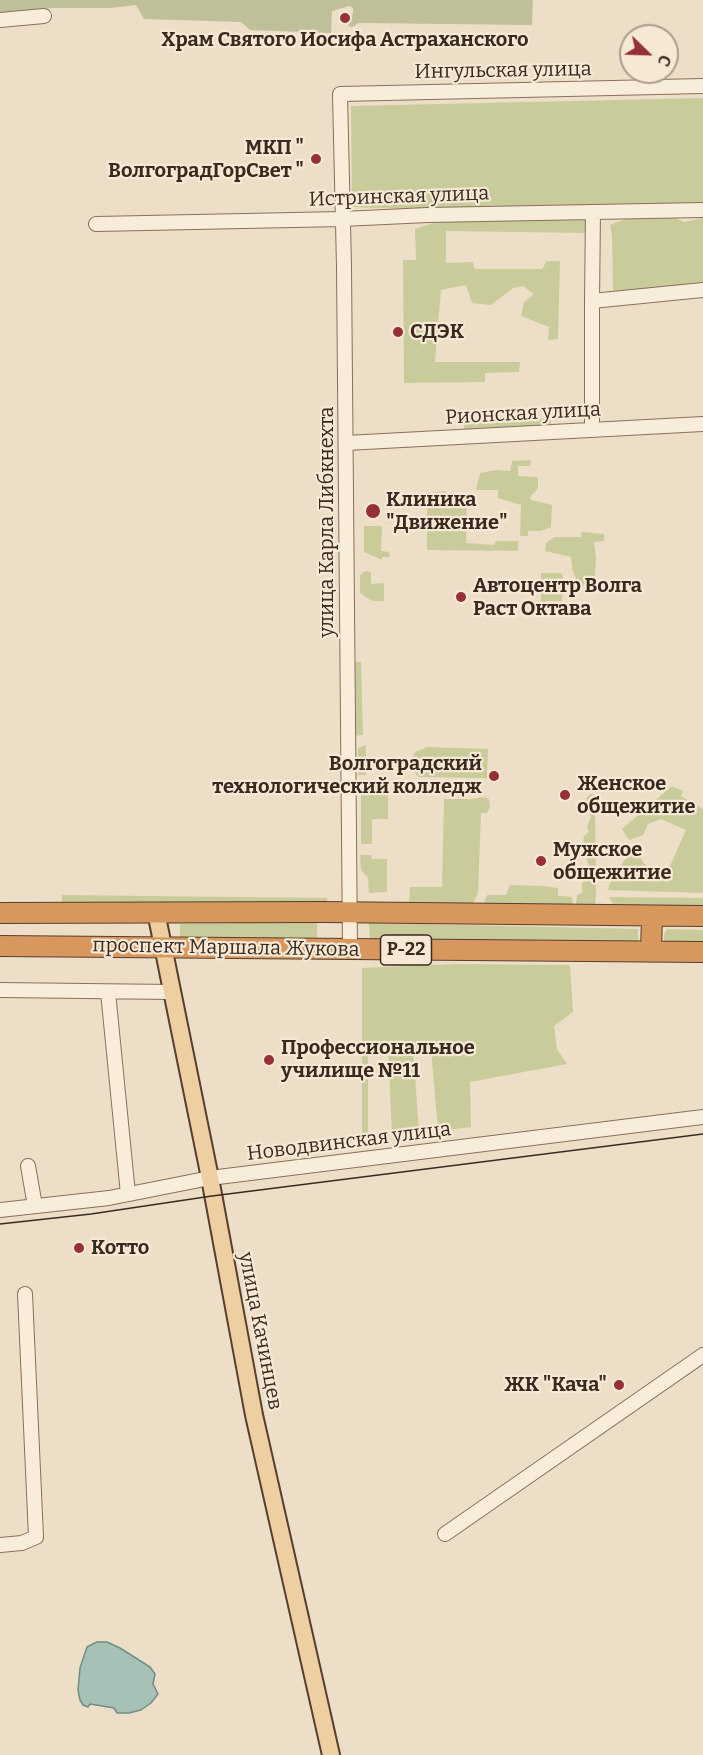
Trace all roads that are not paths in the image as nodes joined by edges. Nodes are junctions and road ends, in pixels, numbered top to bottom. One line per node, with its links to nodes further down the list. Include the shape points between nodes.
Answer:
1 (44, 16): 2 (street)
2 (0, 20)
3 (703, 86): 4 (street, Ингульская улица)
4 (340, 94): 7 (street, улица Карла Либкнехта)
5 (703, 210): 6 (street, Истринская улица)
6 (593, 212): 7 (street, Истринская улица); 10 (street)
7 (342, 219): 8 (street, Истринская улица); 13 (street, улица Карла Либкнехта)
8 (96, 224)
9 (703, 290): 10 (street)
10 (592, 301): 12 (street)
11 (703, 424): 12 (street, Рионская улица)
12 (592, 430): 13 (street, Рионская улица)
13 (346, 443): 15 (street, улица Карла Либкнехта)
14 (156, 912): 15 (highway, проспект Маршала Жукова / Р-22); 16 (highway, проспект Маршала Жукова / Р-22); 20 (main road, улица Качинцев)
15 (351, 912): 17 (highway, проспект Маршала Жукова / Р-22); 21 (street, улица Карла Либкнехта)
16 (0, 913)
17 (652, 916): 18 (highway, проспект Маршала Жукова / Р-22); 22 (highway)
18 (703, 916)
19 (0, 946): 20 (highway, проспект Маршала Жукова / Р-22)
20 (162, 946): 21 (highway, проспект Маршала Жукова / Р-22); 26 (main road, улица Качинцев)
21 (350, 949): 22 (highway, проспект Маршала Жукова / Р-22)
22 (651, 952): 23 (highway, проспект Маршала Жукова / Р-22)
23 (703, 952)
24 (0, 990): 25 (street)
25 (108, 992): 26 (street); 30 (street)
26 (171, 993): 29 (main road, улица Качинцев)
27 (703, 1117): 29 (street, Новодвинская улица)
28 (27, 1166): 31 (street)
29 (210, 1178): 30 (street, Новодвинская улица); 37 (main road, улица Качинцев, via 254,1415)
30 (128, 1194): 31 (street, Новодвинская улица)
31 (36, 1206): 32 (street, Новодвинская улица)
32 (0, 1210)
33 (25, 1294): 36 (street, via 36,1537)
34 (703, 1355): 35 (street)
35 (445, 1534)
36 (0, 1545)
37 (331, 1755)

